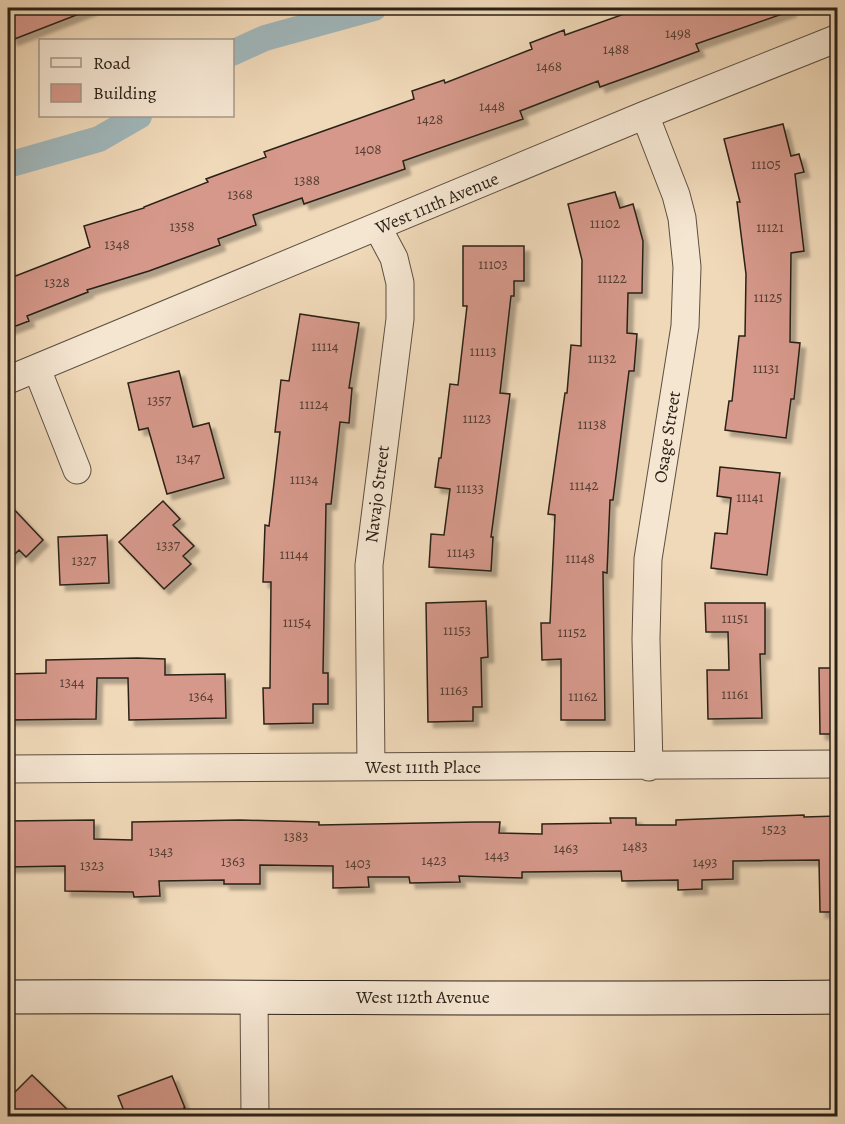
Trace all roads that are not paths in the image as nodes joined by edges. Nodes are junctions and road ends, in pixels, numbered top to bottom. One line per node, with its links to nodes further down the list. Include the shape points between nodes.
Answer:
1 (837, 38): 2 (street, West 111th Avenue)
2 (645, 115): 3 (street, West 111th Avenue); 9 (street, Osage Street, via 676,195 687,267 685,326 648,559)
3 (378, 228): 4 (street, West 111th Avenue); 8 (street, Navajo Street, via 394,258 400,283 400,320 369,565)
4 (37, 369): 5 (street, West 111th Avenue); 6 (street)
5 (8, 380)
6 (77, 470)
7 (837, 764): 9 (street, West 111th Place)
8 (371, 767): 9 (street, West 111th Place); 10 (street, West 111th Place)
9 (649, 767)
10 (8, 769)
11 (254, 996): 12 (main road, West 112th Avenue); 13 (main road, West 112th Avenue); 14 (street)
12 (8, 997)
13 (837, 997)
14 (255, 1116)

